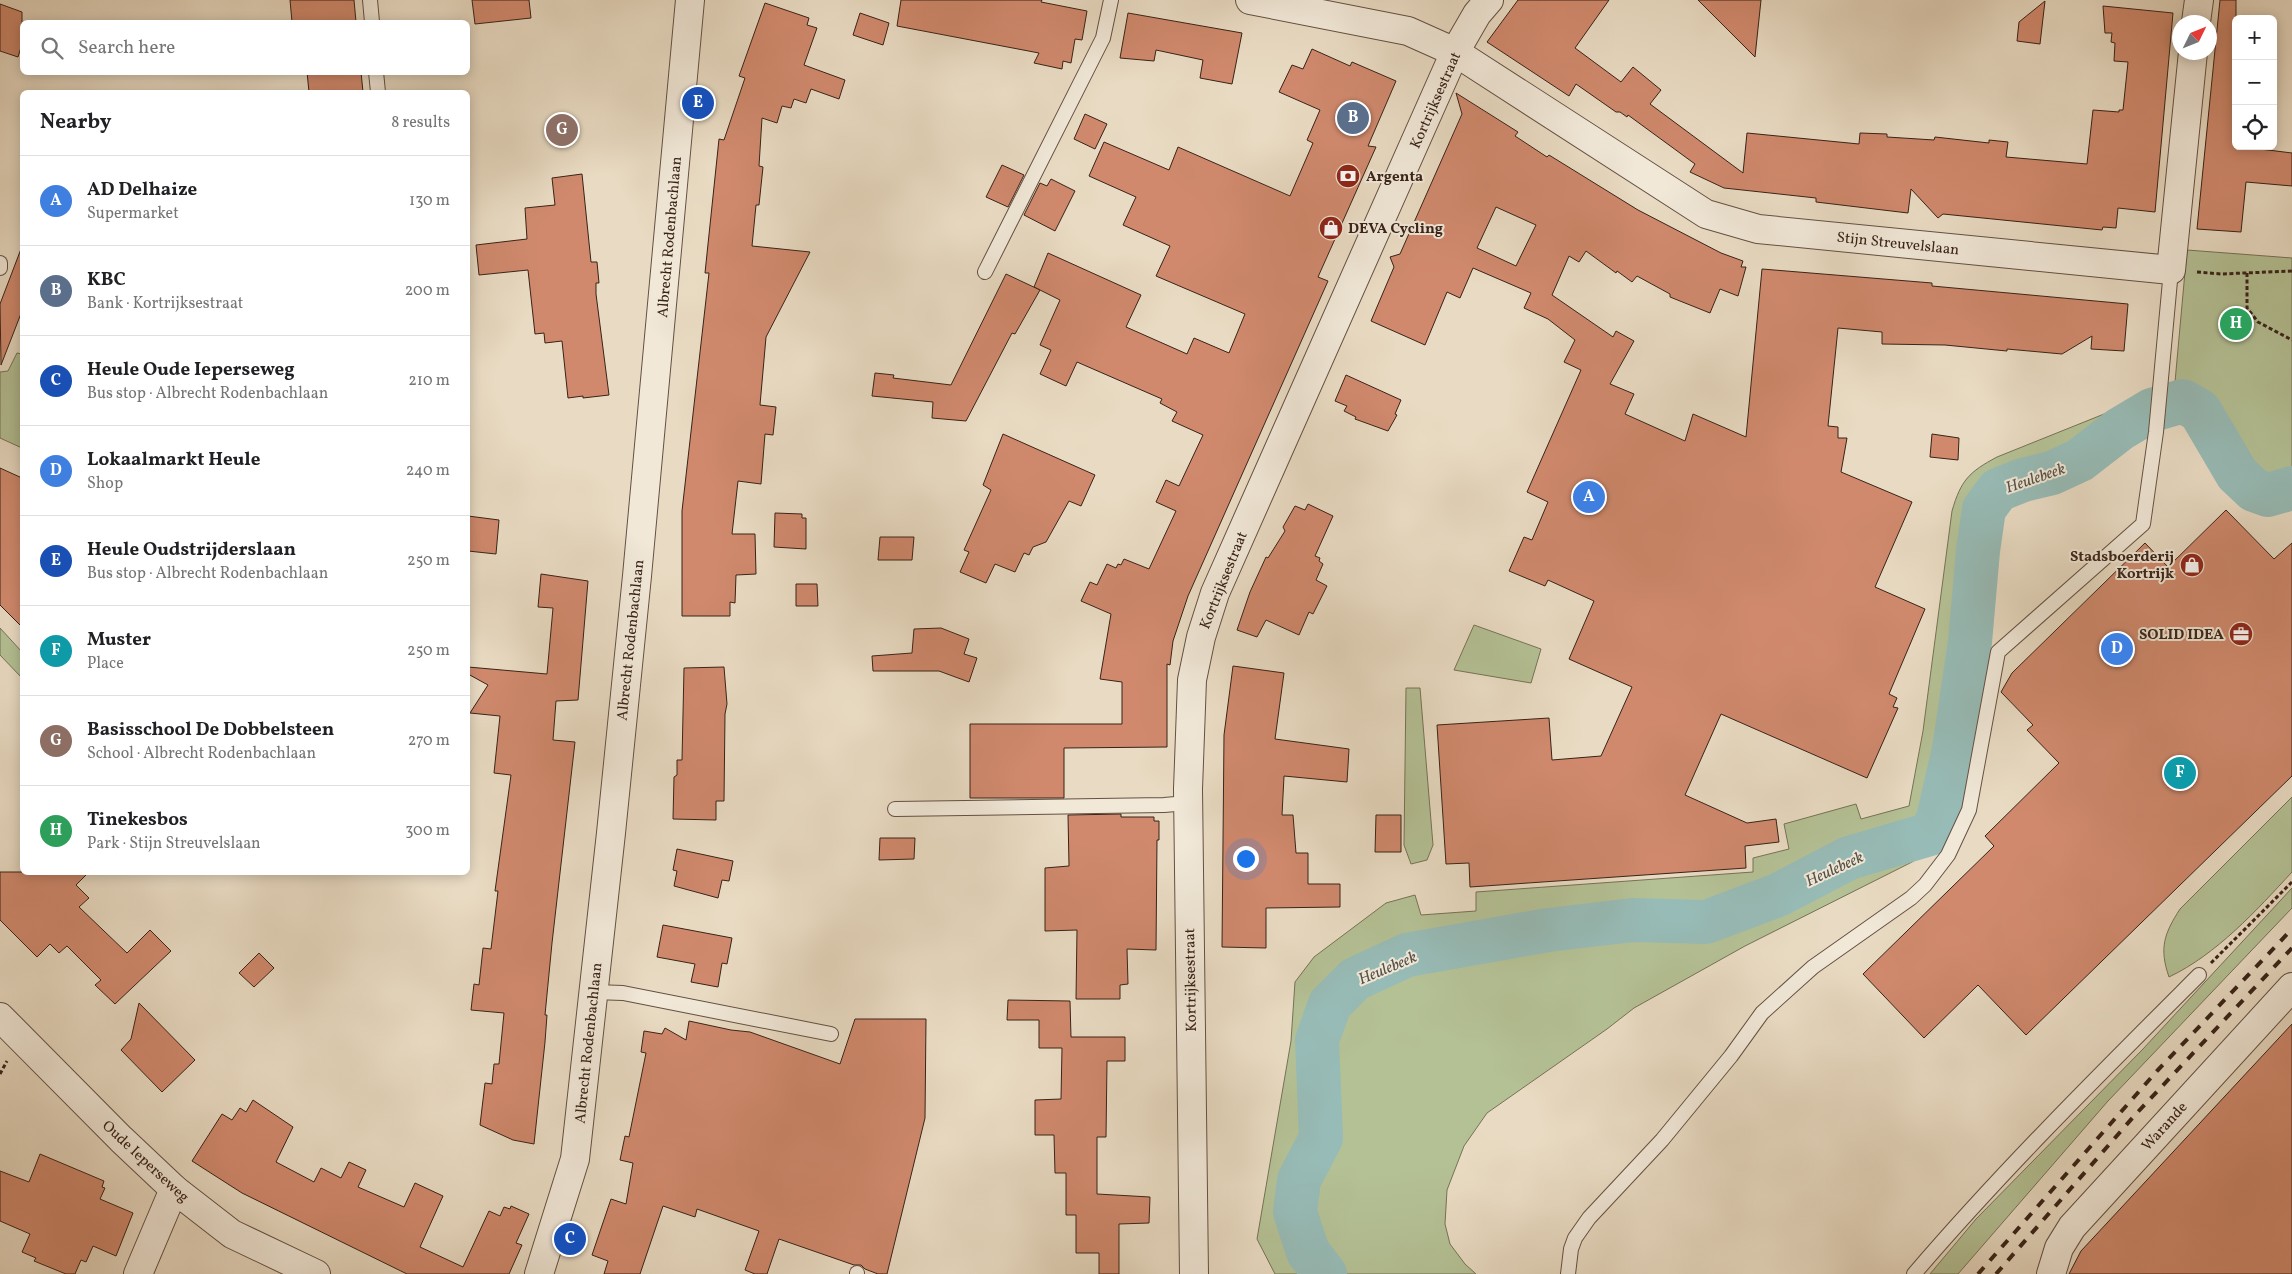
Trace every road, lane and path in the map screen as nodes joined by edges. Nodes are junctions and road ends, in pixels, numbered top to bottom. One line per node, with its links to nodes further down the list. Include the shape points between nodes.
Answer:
1 (370, 0): 8 (lane)
2 (690, 0): 25 (street, Albrecht Rodenbachlaan, via 656,385)
3 (1111, 0): 17 (lane, via 1103,38)
4 (1250, 0): 9 (street, Stijn Streuvelslaan, via 1408,31)
5 (1489, 0): 9 (street, Kortrijksestraat, via 1476,14)
6 (2199, 0): 7 (street)
7 (2197, 15)
8 (372, 20)
9 (1455, 52): 15 (street, Stijn Streuvelslaan, via 1706,214 1758,229); 20 (street, Kortrijksestraat, via 1215,594 1192,680)
10 (2192, 60): 15 (street)
11 (376, 75): 12 (lane)
12 (378, 90)
13 (0, 263): 14 (lane)
14 (0, 268)
15 (2171, 270): 18 (path); 33 (lane, via 2156,432 2143,524 1998,652 1969,810 1948,855 1926,885 1911,898 1813,967 1762,1013 1662,1140 1589,1218 1575,1238)
16 (2292, 271): 18 (path)
17 (985, 272)
18 (2247, 273): 19 (path, via 2247,308 2258,322)
19 (2292, 340)
20 (1188, 803): 21 (lane); 32 (street, Kortrijksestraat)
21 (895, 809)
22 (2292, 882): 23 (path)
23 (2199, 975): 34 (lane, via 2061,1114)
24 (2292, 987): 35 (street, Warande, via 2072,1227 2059,1248)
25 (594, 992): 27 (lane, via 623,993); 31 (street, Albrecht Rodenbachlaan, via 575,1159)
26 (0, 1017): 28 (street, Oude Ieperseweg)
27 (831, 1034)
28 (174, 1190): 29 (street); 30 (street, Oude Ieperseweg, via 232,1234)
29 (138, 1274)
30 (316, 1274)
31 (539, 1274)
32 (1194, 1274)
33 (1568, 1274)
34 (1914, 1274)
35 (2051, 1274)

